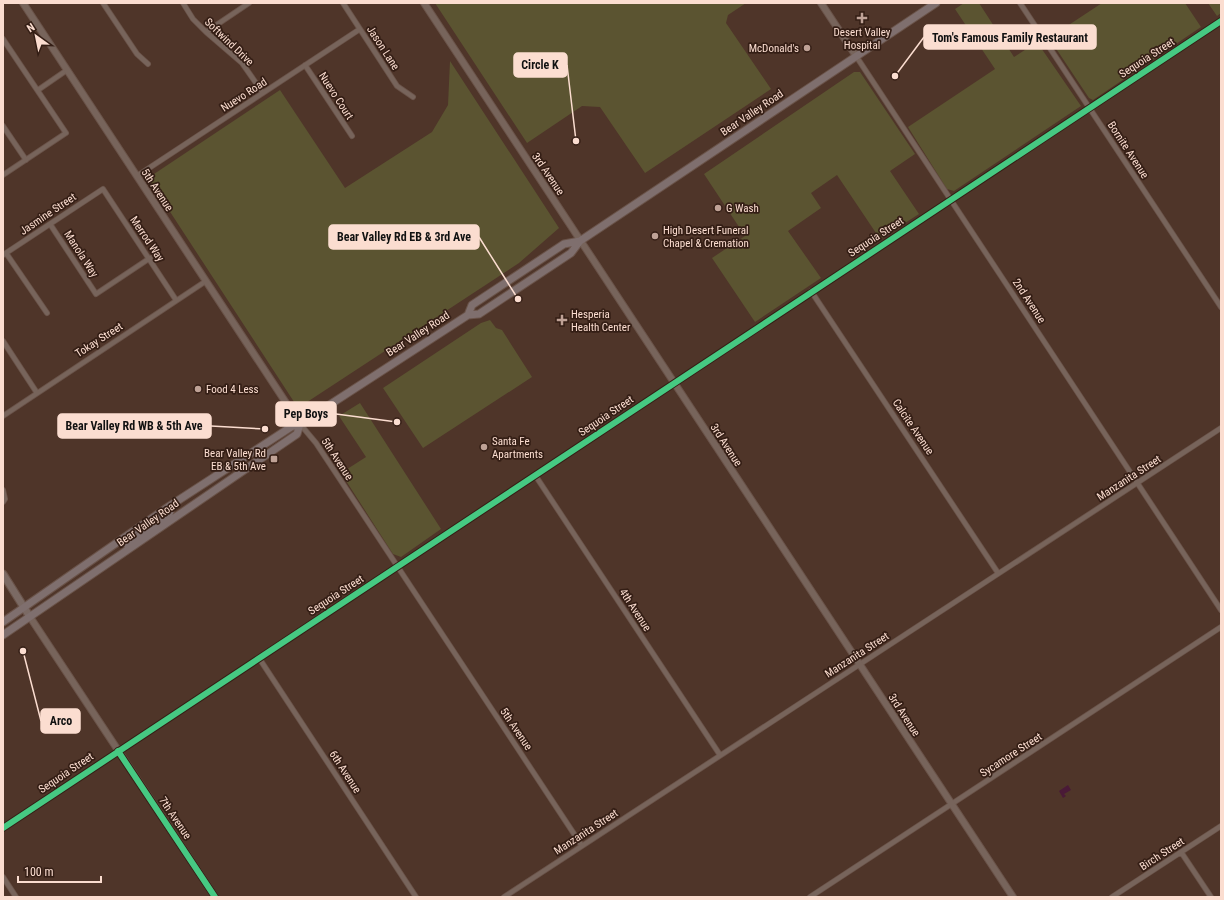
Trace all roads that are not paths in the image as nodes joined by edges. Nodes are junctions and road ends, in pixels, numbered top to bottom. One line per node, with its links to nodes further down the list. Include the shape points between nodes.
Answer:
1 (23, 3): 17 (street, 5th Avenue)
2 (103, 3): 15 (street, via 137,54)
3 (183, 3): 12 (street, Softwind Drive, via 193,19)
4 (249, 3): 12 (street)
5 (343, 3): 11 (street, Jason Lane)
6 (424, 3): 30 (street, 3rd Avenue)
7 (821, 3): 14 (street, 2nd Avenue)
8 (936, 3): 14 (main road, Bear Valley Road)
9 (1020, 3): 21 (street, Bornite Avenue)
10 (1221, 21): 21 (street, Sequoia Street)
11 (360, 29): 16 (street, Nuevo Road); 20 (street, Jason Lane, via 397,86)
12 (206, 32): 19 (street, Softwind Drive, via 242,63)
13 (3, 39): 18 (street)
14 (856, 56): 28 (street, 2nd Avenue); 30 (main road, Bear Valley Road)
15 (148, 64)
16 (306, 65): 19 (street, Nuevo Road); 23 (street, Nuevo Court)
17 (67, 70): 18 (street); 26 (street, 5th Avenue)
18 (38, 90): 24 (street, via 66,133)
19 (264, 93): 26 (street, Nuevo Road)
20 (413, 96)
21 (1090, 108): 28 (street, Sequoia Street); 36 (street, Bornite Avenue)
22 (3, 126): 24 (street)
23 (352, 136)
24 (26, 160): 25 (street)
25 (3, 175)
26 (137, 176): 33 (street, 5th Avenue)
27 (103, 189): 29 (street, Jasmine Street); 32 (street, Merrod Way)
28 (950, 200): 34 (street, Sequoia Street); 46 (street, 2nd Avenue)
29 (50, 224): 31 (street, Jasmine Street); 32 (street, Manola Way, via 96,294)
30 (580, 241): 38 (main road, Bear Valley Road, via 571,253 479,314); 38 (main road, Bear Valley Road, via 564,244 472,305); 40 (street, 3rd Avenue)
31 (4, 254): 37 (street)
32 (150, 258): 35 (street, Merrod Way)
33 (206, 281): 35 (street, Tokay Street); 43 (street, 5th Avenue)
34 (812, 291): 40 (street, Sequoia Street); 52 (street, Calcite Avenue)
35 (176, 300): 41 (street, Tokay Street)
36 (1221, 307)
37 (47, 313)
38 (468, 315): 43 (main road, Bear Valley Road)
39 (3, 341): 41 (street)
40 (674, 382): 45 (street, Sequoia Street); 61 (street, 3rd Avenue)
41 (36, 392): 42 (street, Tokay Street)
42 (3, 416)
43 (300, 424): 49 (main road, Bear Valley Road, via 291,427); 50 (main road, Bear Valley Road, via 297,434); 51 (street, 5th Avenue, via 316,443)
44 (1221, 428): 46 (street, Manzanita Street)
45 (535, 475): 51 (street, Sequoia Street); 63 (street, 4th Avenue)
46 (1137, 483): 52 (street, Manzanita Street); 55 (street, 2nd Avenue)
47 (3, 490): 48 (street)
48 (3, 502)
49 (168, 507): 50 (main road, via 168,515 135,539); 54 (main road, Bear Valley Road)
50 (122, 554): 56 (main road, Bear Valley Road)
51 (396, 567): 60 (street, Sequoia Street); 67 (street, 5th Avenue)
52 (998, 573): 61 (street, Manzanita Street)
53 (3, 574): 54 (main road, 7th Avenue)
54 (24, 608): 56 (main road, 7th Avenue); 57 (main road, Bear Valley Road)
55 (1221, 610)
56 (30, 617): 59 (main road, Bear Valley Road); 62 (street, 7th Avenue)
57 (3, 622)
58 (1221, 627): 64 (street, Sycamore Street)
59 (3, 635)
60 (259, 658): 62 (street, Sequoia Street); 72 (street, 6th Avenue)
61 (858, 664): 63 (street, Manzanita Street); 64 (street, 3rd Avenue)
62 (118, 751): 66 (street, Sequoia Street); 71 (street, 7th Avenue)
63 (720, 755): 67 (street, Manzanita Street)
64 (951, 805): 74 (street, Sycamore Street); 75 (street, 3rd Avenue)
65 (1221, 826): 68 (street, Birch Street)
66 (3, 828)
67 (582, 846): 73 (street, Manzanita Street)
68 (1181, 852): 76 (street, Birch Street); 77 (street)
69 (3, 877): 70 (street)
70 (16, 897)
71 (215, 897)
72 (416, 897)
73 (504, 897)
74 (810, 897)
75 (1013, 897)
76 (1112, 897)
77 (1211, 897)

